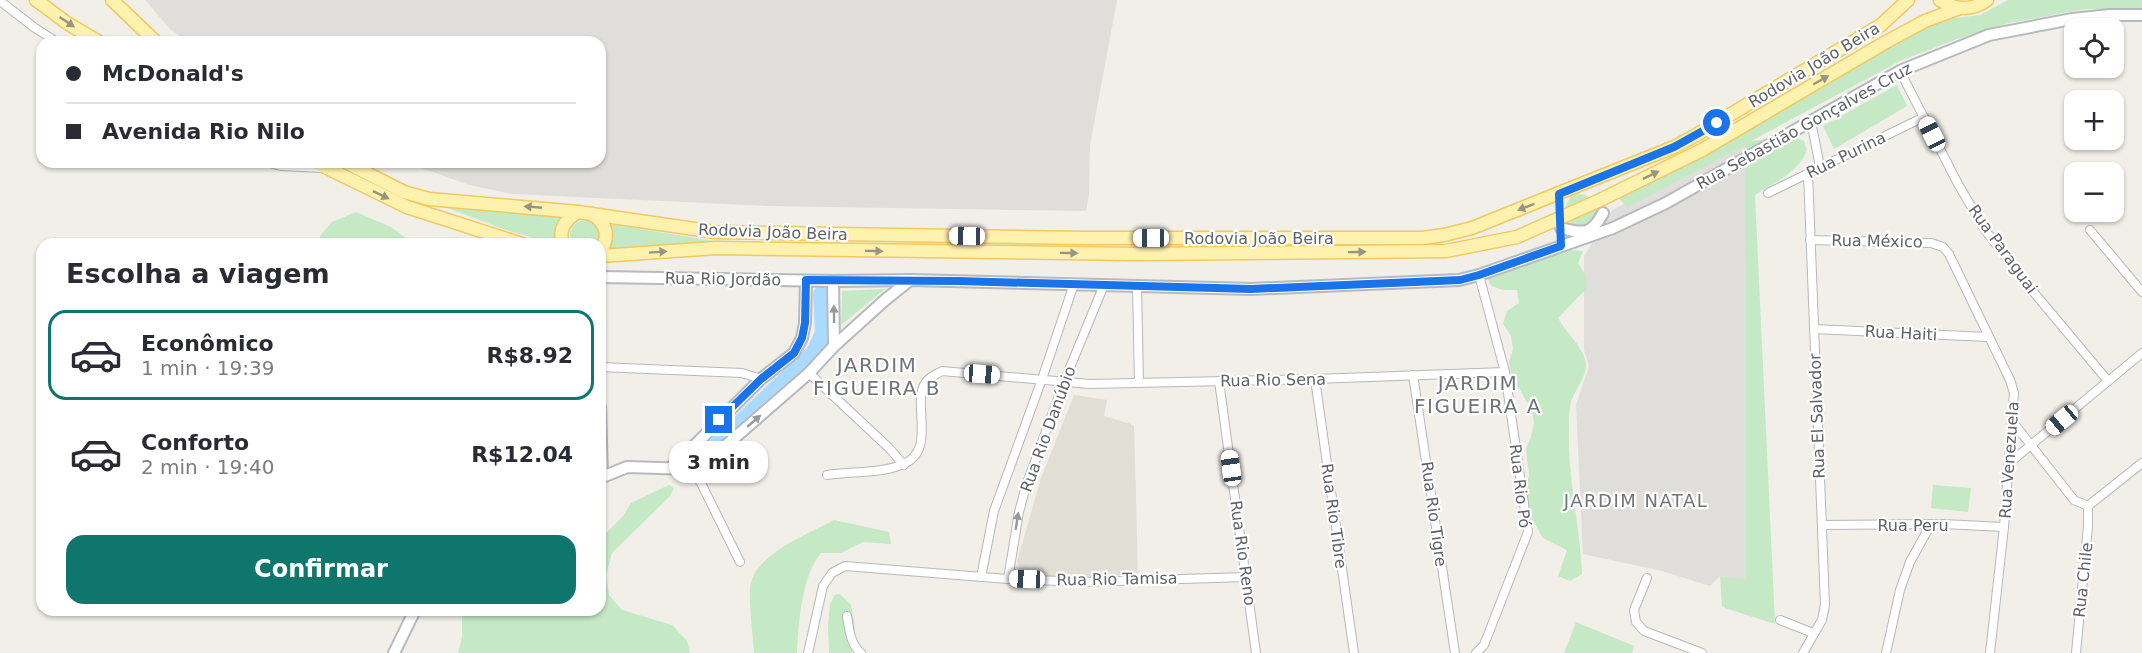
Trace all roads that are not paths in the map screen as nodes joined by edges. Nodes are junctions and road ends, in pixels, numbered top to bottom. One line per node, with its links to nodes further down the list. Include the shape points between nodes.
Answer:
1 (36, 0): 10 (main road, one-way to 10)
2 (112, 0): 11 (main road)
3 (1908, 0): 20 (main road, Rodovia João Beira, via 1881,25 1696,135)
4 (1940, 0): 7 (main road)
5 (1987, 0): 7 (main road, Rodovia João Beira, via 1971,8)
6 (0, 1): 9 (street)
7 (1960, 8): 23 (main road, Rodovia João Beira, one-way to 7, via 1702,150 1925,21)
8 (2142, 15): 12 (street, Rua Sebastião Gonçalves Cruz, via 2072,18 1989,35)
9 (48, 36)
10 (89, 36)
11 (150, 36)
12 (1900, 71): 13 (street, Rua Paraguai); 14 (street, Rua Sebastião Gonçalves Cruz)
13 (1924, 117): 15 (street, Rua Purina); 58 (street, Rua Paraguai, via 1985,230)
14 (1811, 121): 15 (street); 28 (street, Rua Sebastião Gonçalves Cruz, via 1666,203)
15 (1820, 167): 19 (street, Rua Purina)
16 (313, 168): 18 (street)
17 (357, 168): 24 (main road, Rodovia João Beira, one-way to 17, via 429,199 404,192)
18 (329, 169): 30 (main road, one-way to 30, via 407,207)
19 (1808, 172): 21 (street, Rua Purina); 33 (street, Rua El Salvador)
20 (1584, 184): 22 (main road, Rodovia João Beira); 23 (main road)
21 (1768, 193)
22 (1559, 194): 25 (main road, Rodovia João Beira, one-way to 25, via 1472,228 1423,238 715,232); 27 (main road)
23 (1598, 201): 26 (street); 27 (main road, Rodovia João Beira)
24 (578, 212): 25 (main road, Rodovia João Beira); 31 (main road, via 564,223)
25 (591, 213): 32 (main road, via 603,224)
26 (1603, 213): 27 (street, via 1590,230 1578,232); 28 (street)
27 (1561, 223): 34 (street); 36 (main road, Rodovia João Beira, one-way to 27, via 716,248 1134,254 1446,251 1517,237)
28 (1613, 228): 34 (street, Rua Sebastião Gonçalves Cruz)
29 (2090, 230): 45 (street)
30 (503, 238)
31 (562, 238)
32 (606, 238)
33 (1810, 240): 35 (street, Rua México, via 1931,243); 46 (street, Rua El Salvador)
34 (1561, 246): 37 (street, Rua Rio Jordão)
35 (1943, 247): 47 (street, Rua Venezuela)
36 (606, 256)
37 (1479, 275): 44 (street, Rua Rio Jordão, via 1460,280 1251,289); 51 (street, Rua Rio Pó)
38 (606, 277): 39 (street, Rua Rio Jordão)
39 (806, 280): 41 (street, Rua Rio Jordão); 54 (street, via 802,338 794,353)
40 (910, 280): 41 (street, Rua Rio Jordão); 42 (street, Rua Rio Jordão); 48 (street)
41 (833, 281): 48 (street, one-way to 41)
42 (1074, 284): 43 (street, Rua Rio Jordão); 55 (street, Rua Rio Danúbio)
43 (1104, 285): 44 (street, Rua Rio Jordão); 59 (street, Rua Rio Danúbio)
44 (1137, 286): 60 (street)
45 (2142, 292)
46 (1814, 329): 47 (street, Rua Haiti); 73 (street, Rua El Salvador)
47 (1989, 337): 61 (street, Rua Venezuela, via 2014,393)
48 (834, 346): 52 (street)
49 (2142, 353): 58 (street)
50 (606, 367): 54 (street, via 742,373)
51 (1505, 372): 53 (street, Rua Rio Sena); 90 (street, Rua Rio Pó, via 1528,532 1484,645)
52 (809, 373): 66 (street); 68 (street, one-way to 52, via 708,461)
53 (1413, 375): 56 (street, Rua Rio Sena); 89 (street, Rua Rio Tigre)
54 (761, 379): 63 (street)
55 (1042, 379): 59 (street, Rua Rio Sena); 66 (street, Rua Rio Sena, via 942,371 930,377 922,392 920,443); 76 (street, Rua Rio Danúbio, via 994,511)
56 (1315, 379): 57 (street, Rua Rio Sena); 88 (street, Rua Rio Tibre)
57 (1219, 381): 60 (street, Rua Rio Sena); 77 (street, Rua Rio Reno)
58 (2108, 381): 62 (street)
59 (1064, 382): 60 (street, Rua Rio Sena); 79 (street, Rua Rio Danúbio, one-way to 59, via 1018,512)
60 (1139, 383)
61 (2012, 421): 62 (street); 65 (street, Rua Venezuela)
62 (2031, 445): 65 (street); 71 (street, via 2074,500)
63 (683, 459): 67 (street); 68 (street)
64 (2142, 463): 71 (street)
65 (2008, 464): 74 (street, Rua Venezuela)
66 (904, 465): 70 (street)
67 (670, 468): 68 (street); 69 (street, via 627,466)
68 (691, 469): 75 (street)
69 (606, 475)
70 (827, 475)
71 (2088, 506): 95 (street, Rua Chile)
72 (1931, 524): 73 (street, Rua Peru); 74 (street, Rua Peru); 93 (street, via 1900,590)
73 (1822, 525): 83 (street, Rua El Salvador, via 1825,605 1822,620)
74 (2004, 527): 94 (street, Rua Venezuela)
75 (740, 562)
76 (981, 577): 79 (street, Rua Rio Tamisa); 85 (street, Rua Rio Tamisa, via 845,566 832,573 823,586)
77 (1247, 577): 79 (street, Rua Rio Tamisa, via 1084,582); 87 (street, Rua Rio Reno)
78 (1647, 578): 91 (street, via 1634,610 1636,622 1644,631)
79 (1008, 579)
80 (412, 616): 84 (street)
81 (846, 616): 86 (street, via 850,636)
82 (1780, 620): 83 (street)
83 (1813, 633): 92 (street, Rua El Salvador)
84 (394, 653)
85 (808, 653)
86 (861, 653)
87 (1256, 653)
88 (1354, 653)
89 (1455, 653)
90 (1476, 653)
91 (1702, 653)
92 (1803, 653)
93 (1886, 653)
94 (1990, 653)
95 (2076, 653)

